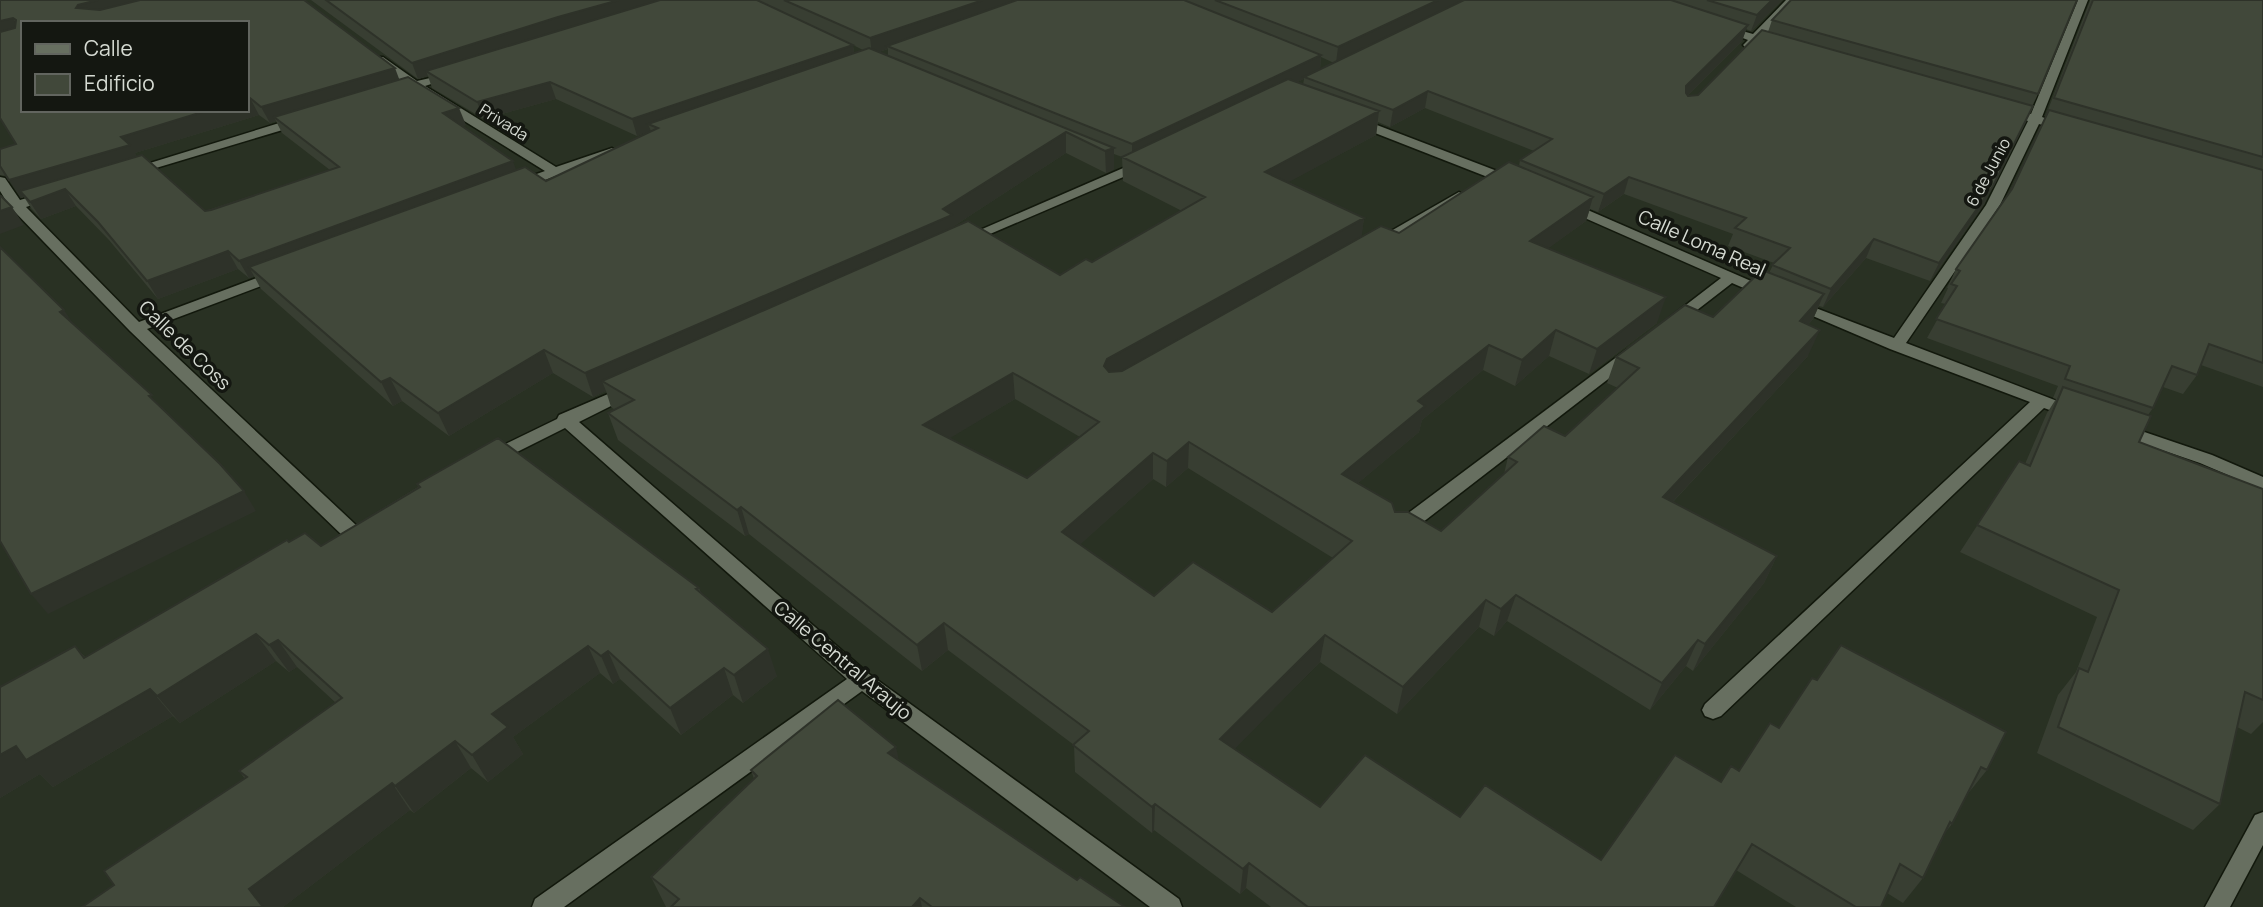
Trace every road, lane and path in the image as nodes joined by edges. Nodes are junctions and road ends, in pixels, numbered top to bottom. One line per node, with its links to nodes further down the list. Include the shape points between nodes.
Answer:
1 (1792, 0): 4 (street)
2 (2084, 0): 14 (street, 6 de Junio)
3 (1707, 23): 4 (street)
4 (1755, 39): 6 (street); 7 (street)
5 (363, 47): 9 (street, Privada)
6 (1782, 47)
7 (1736, 58)
8 (467, 70): 9 (street)
9 (416, 86): 10 (street); 18 (street, Privada)
10 (390, 94)
11 (1996, 108): 14 (street)
12 (1344, 116): 21 (street)
13 (309, 118): 19 (street)
14 (2035, 119): 15 (street); 34 (street, 6 de Junio, via 1993,205)
15 (2076, 131)
16 (619, 150): 18 (street)
17 (1155, 158): 27 (street, via 1126,166)
18 (555, 172): 24 (street)
19 (123, 174)
20 (0, 181): 26 (street, Calle de Coss)
21 (1484, 182): 22 (street); 28 (street)
22 (1521, 186)
23 (69, 190): 26 (street)
24 (503, 192)
25 (1546, 197): 30 (street, Calle Loma Real)
26 (8, 208): 31 (street, Calle de Coss)
27 (952, 246)
28 (1365, 250)
29 (293, 270): 31 (street)
30 (1730, 278): 32 (street); 34 (street, Calle Loma Real)
31 (136, 328): 40 (street, Calle de Coss)
32 (1664, 329)
33 (1642, 346): 41 (street)
34 (1896, 346): 36 (street, Calle Loma Real)
35 (640, 385): 37 (street)
36 (2040, 402): 39 (street, Calle Loma Real, via 2206,459); 43 (street)
37 (565, 419): 38 (street); 42 (street, Calle Central Araujo)
38 (482, 463)
39 (2263, 484)
40 (350, 531)
41 (1398, 531)
42 (862, 680): 45 (street); 46 (street, Calle Central Araujo)
43 (1713, 710)
44 (2263, 822): 47 (street)
45 (544, 907)
46 (1170, 907)
47 (2217, 907)

